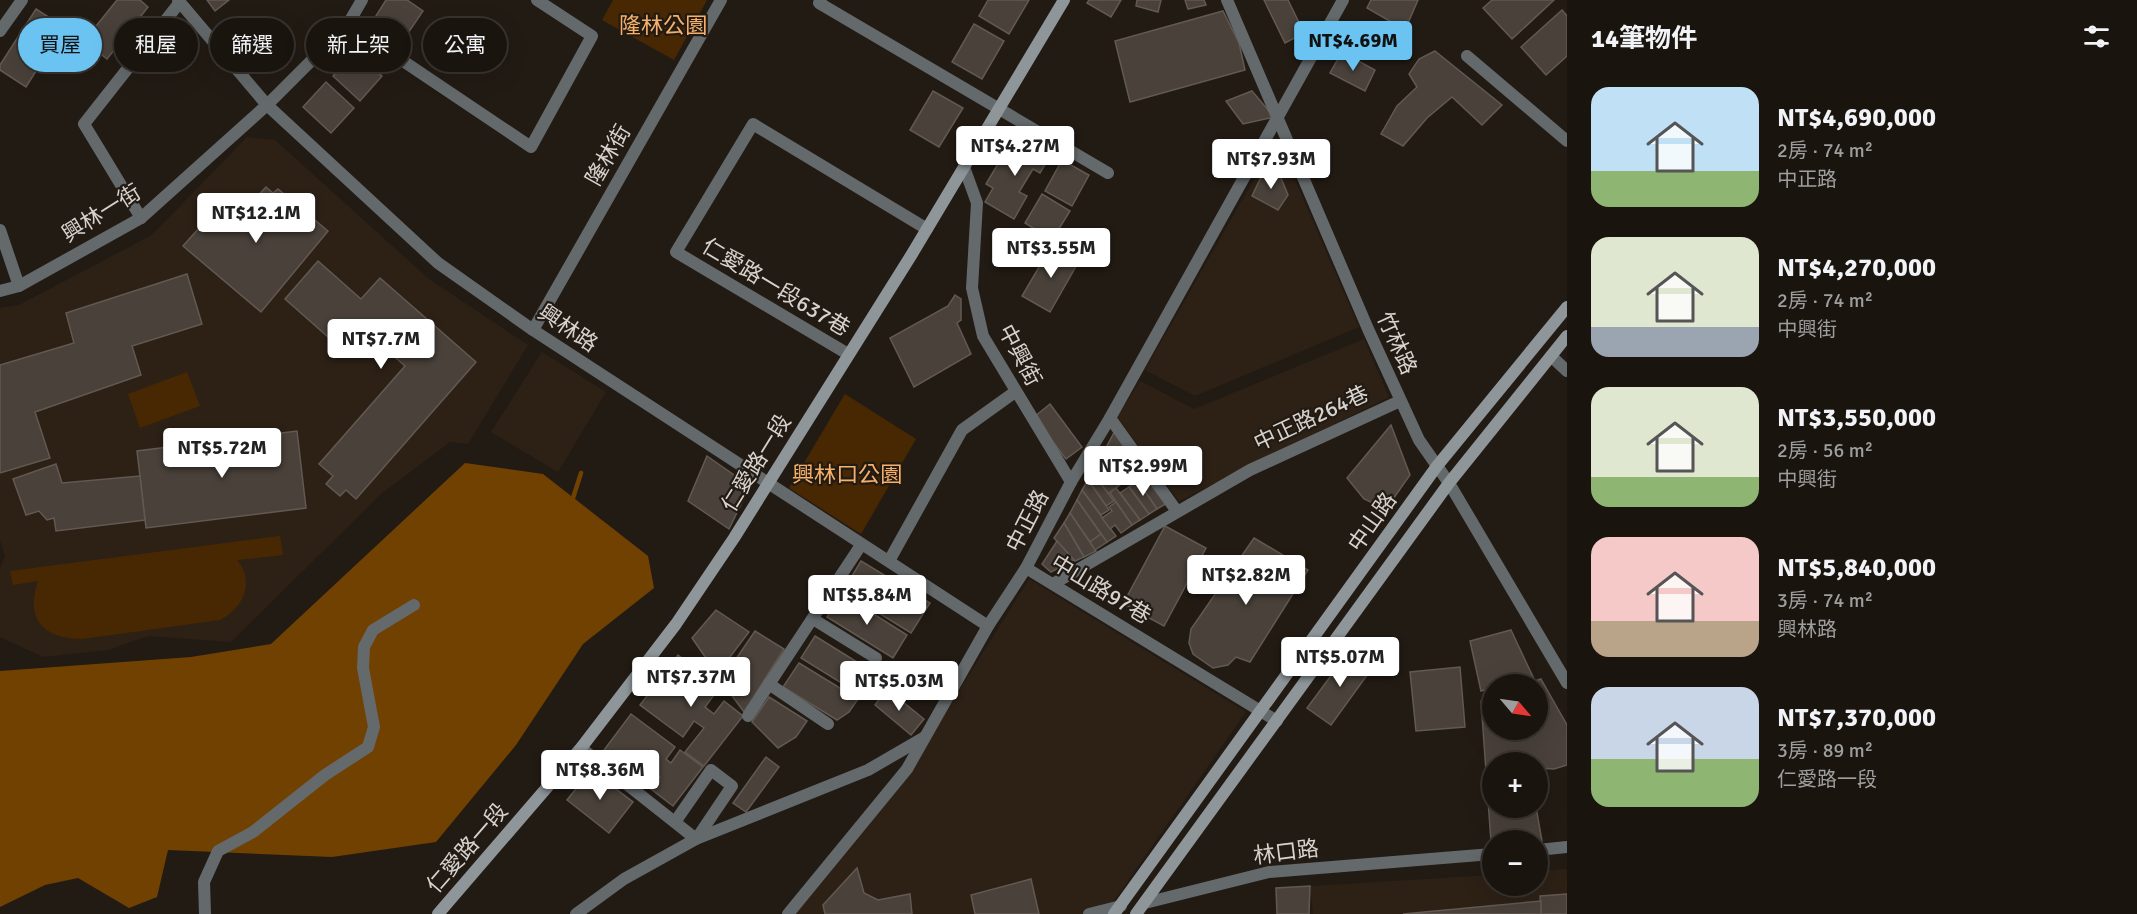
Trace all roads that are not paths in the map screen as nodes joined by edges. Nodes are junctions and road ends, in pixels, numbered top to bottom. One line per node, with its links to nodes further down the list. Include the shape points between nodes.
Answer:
1 (22, 0): 11 (street)
2 (362, 0): 10 (street, 興林一街)
3 (537, 0): 14 (street, via 592,36 531,147)
4 (721, 0): 27 (street, 隆林街)
5 (821, 0): 16 (street, via 819,3)
6 (1064, 0): 16 (main road, 仁愛路一段)
7 (1227, 0): 17 (street, 竹林路)
8 (1343, 0): 17 (street, 中正路)
9 (179, 1): 15 (street, 興林路); 21 (street, via 84,124)
10 (352, 18)
11 (0, 31)
12 (1467, 56): 18 (street)
13 (306, 66): 15 (street, 興林一街)
14 (411, 66)
15 (267, 105): 21 (street, 興林一街); 27 (street, 興林路, via 438,263)
16 (999, 110): 19 (main road, 仁愛路一段); 20 (street)
17 (1277, 117): 33 (street, 竹林路); 34 (street, 中正路)
18 (1567, 141)
19 (964, 167): 22 (main road, 仁愛路一段); 32 (street, 中興街, via 977,203 972,288 983,336)
20 (1108, 173)
21 (141, 218): 24 (street, 興林一街)
22 (927, 229): 29 (main road, 仁愛路一段); 29 (street, 仁愛路一段637巷, via 753,124 676,252)
23 (0, 230): 24 (street)
24 (19, 286): 25 (street, 興林一街)
25 (0, 291)
26 (1567, 307): 35 (main road, 中山路)
27 (533, 330): 38 (street, 興林路)
28 (1567, 336): 30 (main road, 中山路)
29 (848, 354): 38 (main road, 仁愛路一段)
30 (1551, 356): 31 (street); 37 (main road, 中山路)
31 (1567, 371)
32 (1015, 392): 36 (street, 中興街); 41 (street, via 962,430)
33 (1400, 401): 35 (street, 竹林路); 39 (street, 中正路264巷, via 1250,470)
34 (1110, 418): 36 (street, 中正路); 39 (street)
35 (1437, 466): 37 (street, 竹林路); 50 (main road, 中山路)
36 (1071, 482): 42 (street, 中正路)
37 (1449, 483): 48 (street, 竹林路); 52 (main road, 中山路)
38 (768, 484): 40 (street, 興林路); 55 (main road, 仁愛路一段, via 676,624)
39 (1176, 510): 43 (street, 中正路264巷)
40 (861, 545): 41 (street, 興林路); 45 (street)
41 (889, 561): 46 (street, 興林路)
42 (1026, 568): 43 (street, 中山路97巷); 46 (street, 中正路)
43 (1053, 584): 50 (street, 中山路97巷)
44 (414, 605): 63 (street, via 373,630 364,647 363,668 374,727 368,747 325,775 253,832 218,851 204,882)
45 (813, 619): 47 (street); 49 (street)
46 (988, 626): 54 (street, 中正路)
47 (876, 658)
48 (1567, 683)
49 (769, 684): 51 (street); 53 (street)
50 (1261, 712): 52 (street, 中山路97巷); 62 (main road, 中山路)
51 (748, 716)
52 (1277, 721): 61 (main road, 中山路)
53 (828, 724)
54 (928, 734): 57 (street, via 868,770); 66 (street, 中正路, via 907,769)
55 (581, 748): 56 (street); 64 (main road, 仁愛路一段)
56 (675, 822): 57 (street); 57 (street, via 711,770 732,786)
57 (696, 838): 65 (street, via 624,879)
58 (1567, 846): 59 (street)
59 (1548, 849)
60 (1482, 855): 61 (street, 林口路, via 1269,872)
61 (1145, 903): 62 (main road, 林口路); 68 (main road, 中山路)
62 (1118, 910): 67 (street, 林口路)
63 (205, 914)
64 (438, 914)
65 (576, 914)
66 (788, 914)
67 (1089, 914)
68 (1136, 914)

